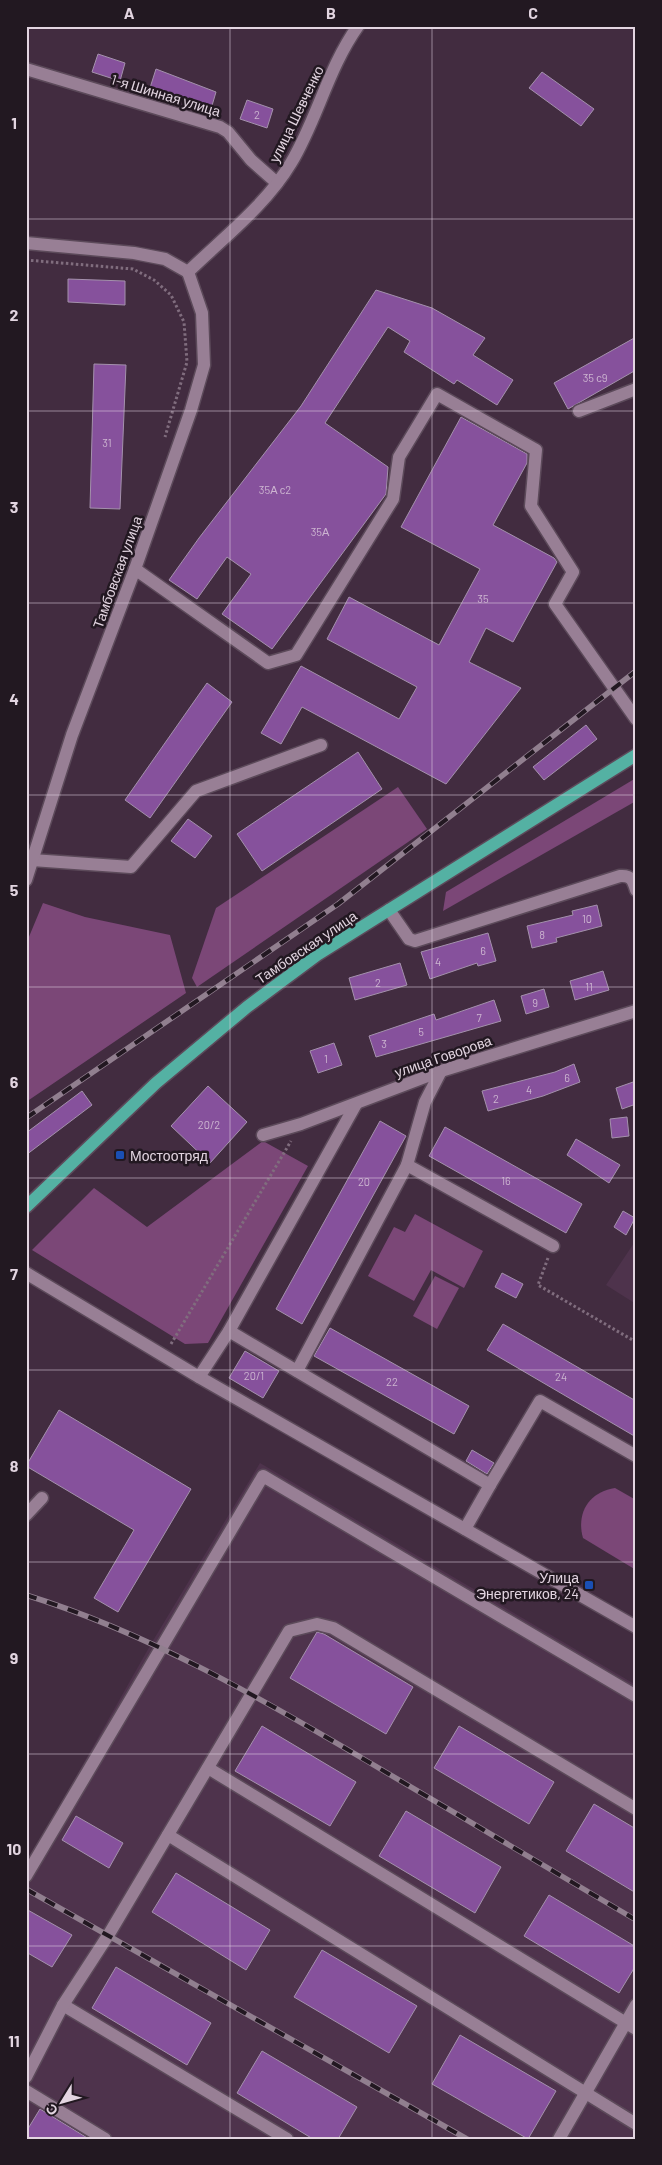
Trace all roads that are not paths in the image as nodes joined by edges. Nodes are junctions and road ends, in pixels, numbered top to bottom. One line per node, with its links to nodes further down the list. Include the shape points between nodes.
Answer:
1 (358, 26): 3 (street, улица Шевченко, via 344,46 291,163)
2 (26, 69): 3 (street, 1-я Шинная улица, via 220,127)
3 (277, 183): 5 (street, улица Шевченко)
4 (26, 243): 5 (street, via 134,253 165,259)
5 (188, 272): 8 (street, Тамбовская улица, via 202,313 204,365)
6 (636, 389): 7 (street)
7 (579, 411)
8 (135, 569): 9 (street, via 268,663 296,655 393,499 400,457 437,394 536,450 531,506 573,572 555,604); 12 (street, Тамбовская улица, via 72,735)
9 (636, 719)
10 (321, 745): 12 (street, via 196,791 132,867)
11 (636, 755): 15 (main road, Тамбовская улица)
12 (32, 860): 13 (street, Тамбовская улица)
13 (26, 880)
14 (636, 890): 15 (street, via 632,879 620,876 415,941 409,939)
15 (389, 910): 21 (main road, Тамбовская улица, via 316,955 247,1007 156,1083)
16 (636, 1011): 17 (street, улица Говорова)
17 (441, 1071): 18 (street, улица Говорова); 20 (street, via 425,1102)
18 (356, 1104): 19 (street, улица Говорова); 24 (street)
19 (263, 1135)
20 (407, 1164): 22 (street); 25 (street)
21 (26, 1207)
22 (553, 1246)
23 (26, 1273): 26 (street)
24 (229, 1331): 25 (street); 26 (street)
25 (297, 1371): 28 (street)
26 (199, 1377): 31 (street)
27 (636, 1456): 28 (street, via 540,1401)
28 (490, 1485): 31 (street)
29 (42, 1498): 30 (street)
30 (26, 1515)
31 (465, 1529): 32 (street)
32 (636, 1627)
33 (636, 1696): 37 (street, via 263,1476)
34 (208, 1768): 35 (street, via 289,1631 317,1624 333,1628); 36 (street); 40 (street)
35 (636, 1809)
36 (168, 1835): 38 (street); 43 (street)
37 (26, 1876)
38 (63, 2005): 41 (street); 46 (street)
39 (636, 2005): 40 (street)
40 (631, 2026): 43 (street)
41 (26, 2076)
42 (26, 2091): 45 (street)
43 (586, 2094): 44 (street); 47 (street)
44 (636, 2124)
45 (105, 2139)
46 (287, 2139)
47 (559, 2139)

